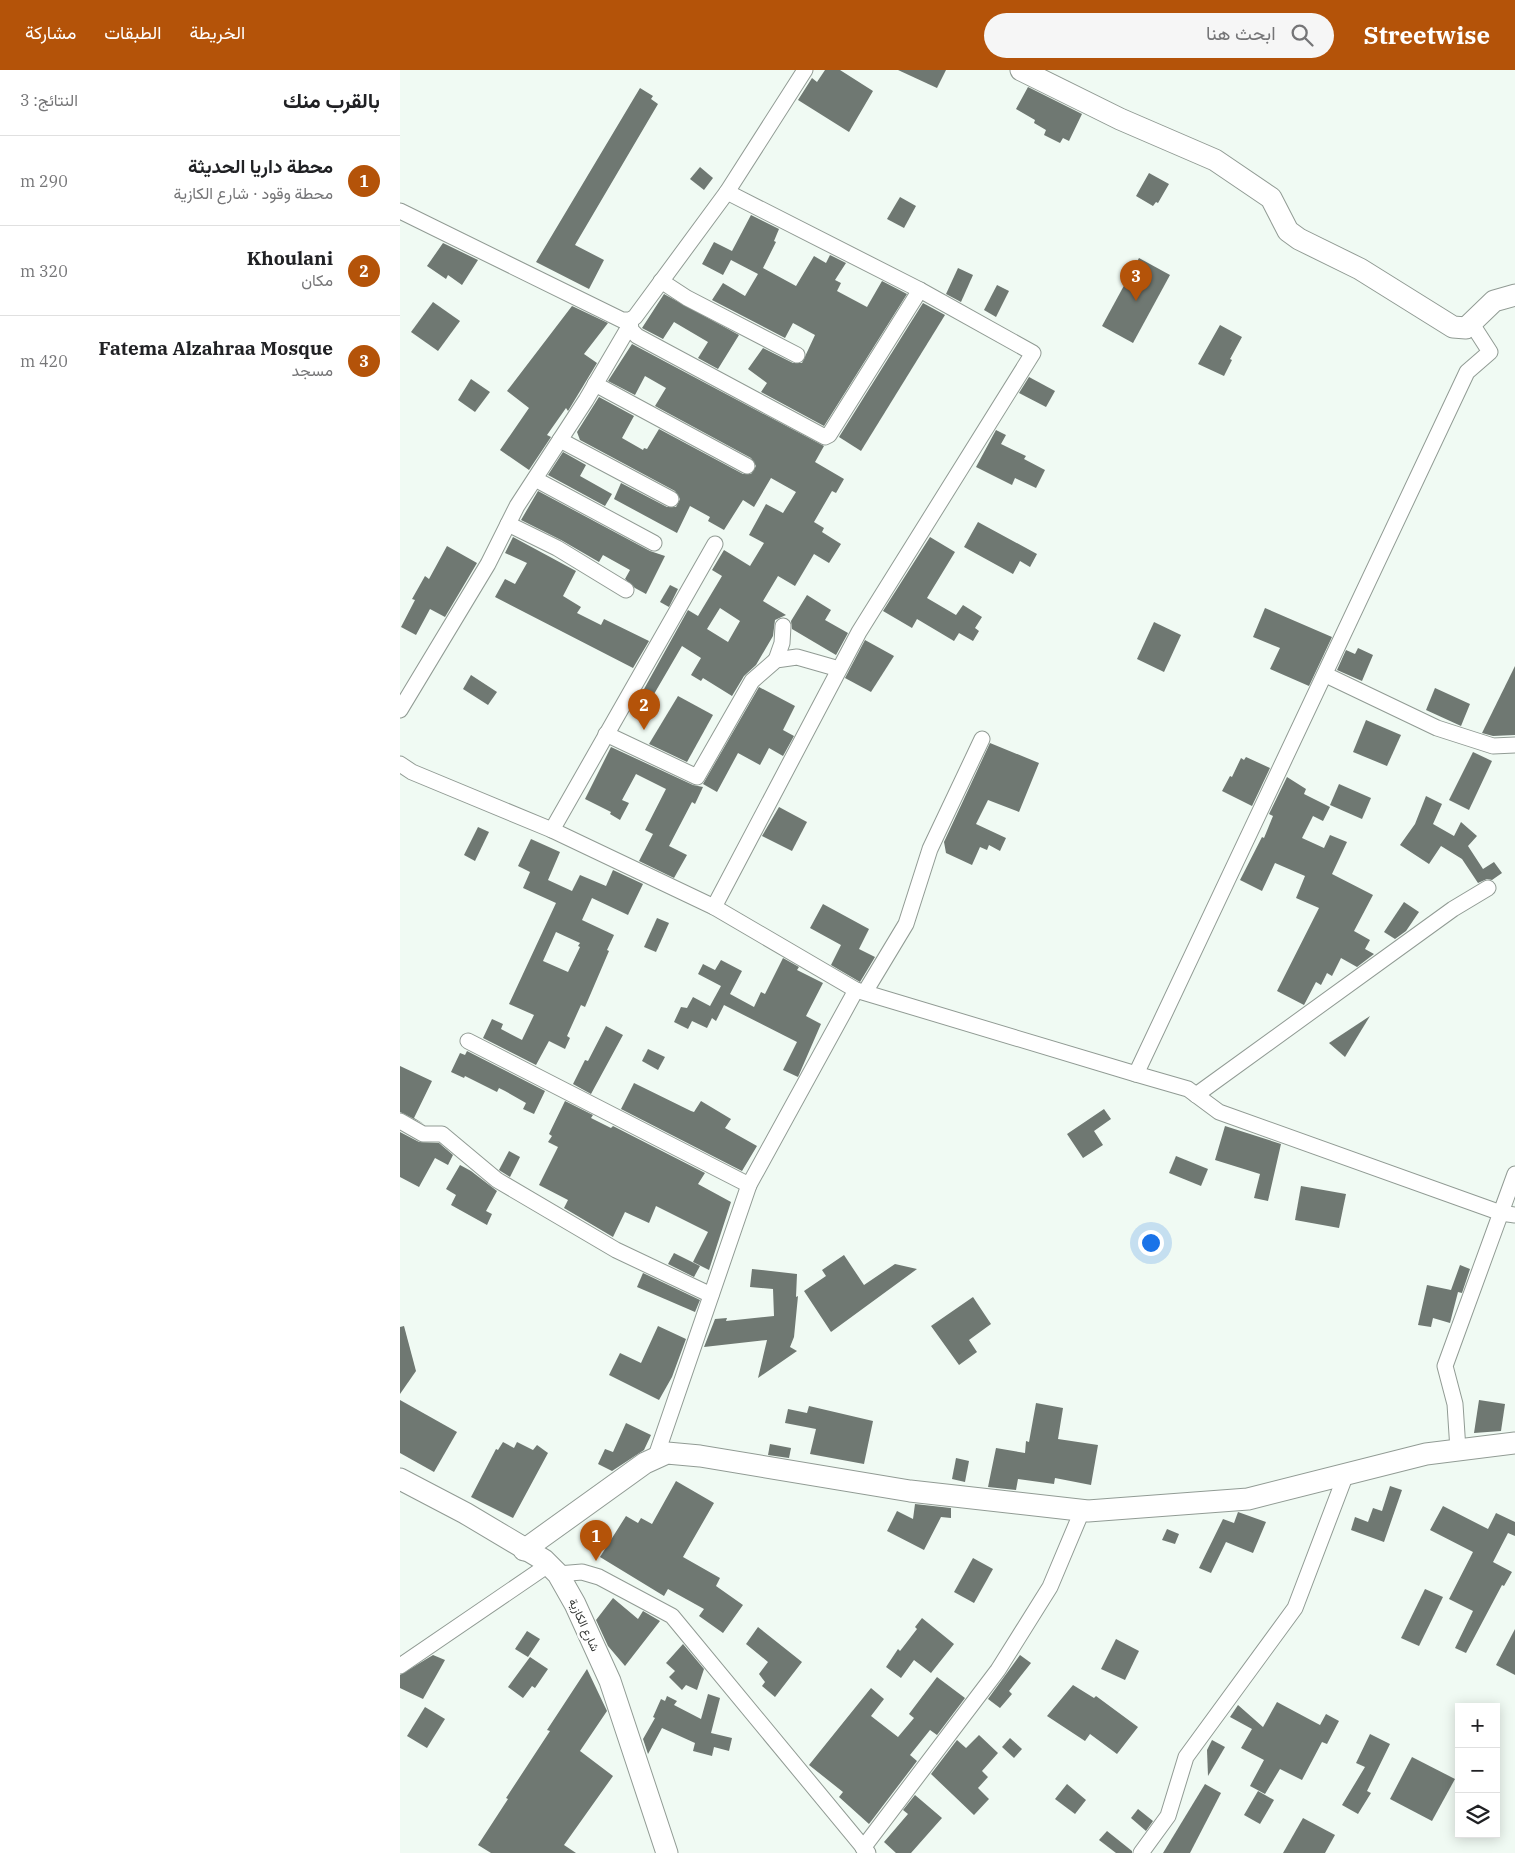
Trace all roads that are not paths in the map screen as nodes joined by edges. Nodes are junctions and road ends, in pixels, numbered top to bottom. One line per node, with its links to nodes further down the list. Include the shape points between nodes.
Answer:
1 (805, 70): 4 (street)
2 (1021, 70): 3 (street)
3 (1045, 75): 10 (street, via 1120,119 1215,160 1271,198 1288,231 1299,240 1367,273 1453,327 1466,328)
4 (727, 192): 6 (street); 7 (street)
5 (400, 211): 9 (street)
6 (661, 281): 9 (street); 11 (street, via 687,298)
7 (920, 290): 9 (street, via 825,437 637,336); 23 (street, via 1033,353 859,632)
8 (1515, 295): 10 (street, via 1494,301)
9 (630, 323): 12 (street)
10 (1472, 324): 24 (street, via 1490,352 1467,372)
11 (797, 355)
12 (595, 384): 13 (street); 14 (street)
13 (560, 440): 15 (street); 16 (street)
14 (746, 466)
15 (535, 479): 17 (street); 18 (street)
16 (671, 499)
17 (508, 524): 20 (street, via 557,548); 25 (street, via 488,564)
18 (654, 543)
19 (715, 544): 26 (street)
20 (626, 590)
21 (783, 626): 22 (street)
22 (776, 660): 23 (street, via 797,657); 26 (street, via 752,681 697,777)
23 (839, 670): 32 (street)
24 (1326, 675): 28 (street, via 1437,728 1493,746); 35 (street)
25 (400, 710)
26 (606, 734): 30 (street)
27 (982, 739): 33 (street, via 930,849 906,924)
28 (1515, 745)
29 (400, 764): 30 (street, via 412,772)
30 (552, 830): 32 (street)
31 (1488, 888): 36 (street, via 1453,909)
32 (714, 906): 33 (street)
33 (860, 991): 35 (street); 39 (street)
34 (468, 1041): 39 (street)
35 (1136, 1074): 36 (street, via 1188,1089)
36 (1196, 1095): 40 (street, via 1219,1112)
37 (400, 1121): 41 (street, via 423,1134 442,1134 497,1180 616,1250)
38 (1515, 1174): 40 (street)
39 (749, 1185): 41 (street)
40 (1508, 1214): 43 (street, via 1445,1366 1455,1404)
41 (711, 1295): 44 (street)
42 (1515, 1443): 43 (street)
43 (1458, 1450): 45 (street, via 1426,1454)
44 (656, 1456): 47 (street, via 678,1452 910,1491); 48 (street)
45 (1346, 1474): 47 (street, via 1248,1499); 53 (street, via 1295,1608 1186,1758 1168,1816)
46 (400, 1479): 48 (street, via 465,1513)
47 (1082, 1510): 51 (street, via 1050,1587 998,1670)
48 (524, 1550): 49 (street)
49 (553, 1569): 50 (street); 51 (street, via 599,1577 672,1616); 52 (street, شارع الكازية, via 575,1604 610,1682)
50 (400, 1666)
51 (866, 1850)
52 (667, 1853)
53 (1141, 1853)

